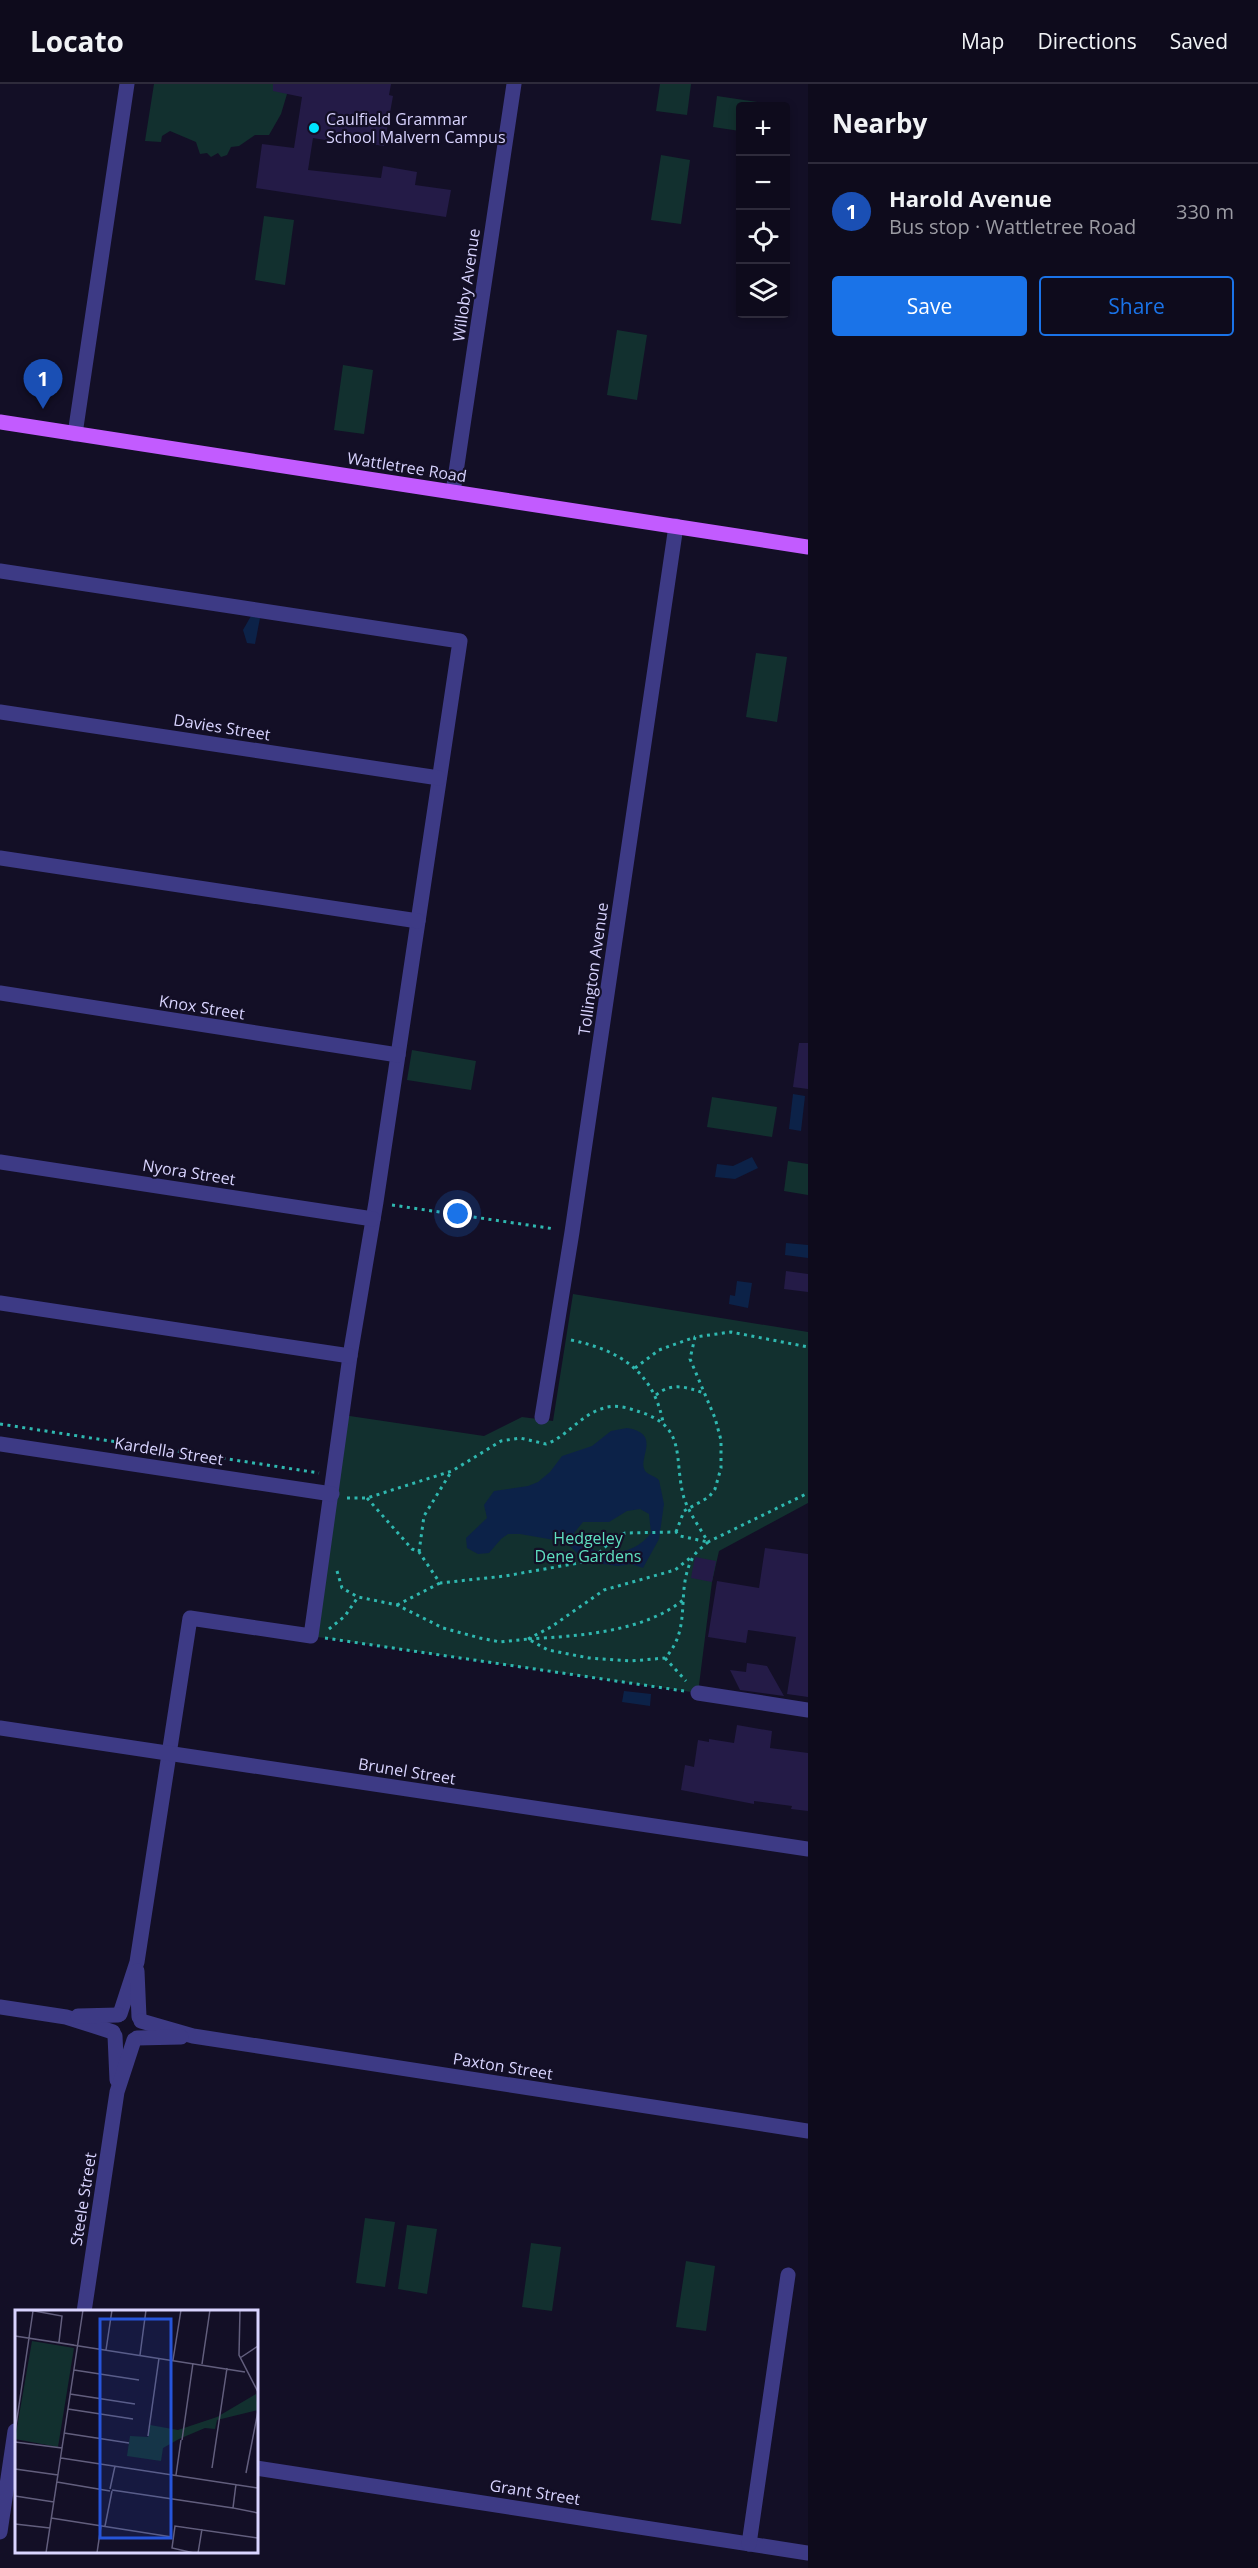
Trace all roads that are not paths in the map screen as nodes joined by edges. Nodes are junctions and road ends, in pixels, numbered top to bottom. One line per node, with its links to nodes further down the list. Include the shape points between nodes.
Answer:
1 (127, 84): 4 (street)
2 (514, 84): 5 (street, Willoby Avenue)
3 (0, 422): 4 (main road, Wattletree Road)
4 (75, 434): 5 (main road, Wattletree Road)
5 (453, 492): 6 (main road, Wattletree Road)
6 (676, 526): 7 (main road, Wattletree Road); 19 (street, Tollington Avenue)
7 (808, 547)
8 (0, 572): 10 (street, via 460,641)
9 (0, 712): 10 (street, Davies Street)
10 (439, 778): 12 (street)
11 (0, 858): 12 (street)
12 (418, 921): 14 (street)
13 (0, 993): 14 (street, Knox Street)
14 (398, 1055): 16 (street)
15 (0, 1162): 16 (street, Nyora Street)
16 (373, 1219): 18 (street)
17 (0, 1303): 18 (street)
18 (351, 1356): 21 (street, via 335,1475)
19 (542, 1417)
20 (0, 1444): 21 (street, Kardella Street)
21 (339, 1496): 25 (street, via 311,1636 190,1618)
22 (698, 1693): 23 (street)
23 (808, 1710)
24 (0, 1728): 25 (street, Brunel Street)
25 (169, 1754): 26 (street, Brunel Street); 27 (street)
26 (808, 1850)
27 (137, 1962): 29 (street); 31 (street)
28 (0, 2007): 30 (street)
29 (119, 2014): 30 (street); 31 (street, via 128,2012); 32 (street, via 113,2023)
30 (66, 2017): 32 (street)
31 (140, 2019): 33 (street, Paxton Street); 34 (street, via 142,2030)
32 (114, 2034): 34 (street, via 122,2041); 35 (street, Steele Street)
33 (193, 2036): 34 (street, Paxton Street); 36 (street, Paxton Street)
34 (135, 2039): 35 (street, Steele Street)
35 (117, 2092): 38 (street, Steele Street)
36 (808, 2131)
37 (788, 2275): 42 (street)
38 (84, 2310)
39 (10, 2430): 41 (street)
40 (258, 2468): 42 (street, Grant Street)
41 (0, 2532)
42 (749, 2544): 43 (street, Grant Street)
43 (808, 2553)

